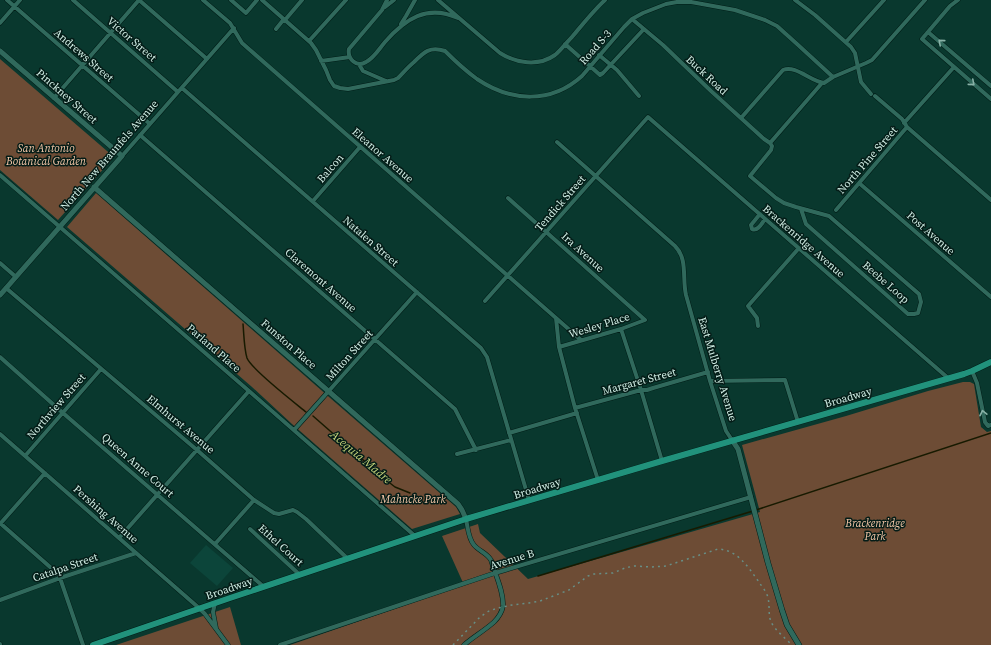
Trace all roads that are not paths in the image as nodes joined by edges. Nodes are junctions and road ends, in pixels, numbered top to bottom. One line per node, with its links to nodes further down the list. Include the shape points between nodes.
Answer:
1 (7, 0): 20 (street, Andrews Street)
2 (20, 0): 20 (street)
3 (73, 0): 31 (street, Victor Street)
4 (139, 0): 31 (street); 38 (street)
5 (203, 0): 26 (street, Eleanor Avenue)
6 (231, 0): 7 (street, via 246,13)
7 (257, 0)
8 (262, 0): 22 (street, Road S-3)
9 (302, 0): 22 (street)
10 (346, 0): 32 (street)
11 (387, 0): 21 (street)
12 (394, 0): 21 (street)
13 (415, 0): 28 (street)
14 (438, 0): 23 (street)
15 (605, 0): 34 (street)
16 (795, 0): 33 (street)
17 (884, 0): 33 (street)
18 (925, 0): 44 (street, via 875,57)
19 (958, 0): 30 (street)
20 (14, 6): 25 (street); 42 (street, Andrews Street)
21 (382, 10): 37 (street, via 351,46 348,52)
22 (284, 20): 27 (street); 32 (street, Road S-3)
23 (462, 20): 28 (street, via 444,14 423,14 408,20); 34 (street, via 500,53 518,61 544,61 555,55)
24 (632, 20): 29 (street, Buck Road); 36 (street, Road S-3); 46 (street, Road S-3, via 643,13 677,2 692,2 743,12 776,26)
25 (0, 23)
26 (234, 28): 38 (street, North New Braunfels Avenue); 63 (street, Eleanor Avenue, via 242,43)
27 (276, 29)
28 (397, 29): 40 (street, via 370,60)
29 (644, 29): 41 (street); 56 (street, Buck Road)
30 (928, 32): 45 (street, via 922,39); 49 (street, one-way to 30)
31 (111, 33): 42 (street); 51 (street, Victor Street)
32 (309, 41): 39 (street, Road S-3)
33 (846, 42): 44 (street, via 855,53)
34 (565, 44): 43 (street)
35 (0, 51): 53 (street, Pinckney Street)
36 (599, 56): 41 (street); 43 (street, Road S-3)
37 (350, 57): 39 (street); 40 (street)
38 (207, 59): 50 (street, North New Braunfels Avenue)
39 (321, 61): 47 (street, Road S-3, via 334,86 340,88 348,89)
40 (360, 64): 47 (street, via 363,70)
41 (611, 65): 43 (street, via 600,75); 52 (street)
42 (82, 66): 53 (street); 58 (street, Andrews Street)
43 (590, 66): 47 (street, Road S-3, via 574,83 561,90 534,97 514,96 477,79 439,49 431,49 422,54 398,78)
44 (858, 67): 46 (street); 57 (street, via 861,82)
45 (954, 67): 54 (street, one-way to 54); 57 (street, North Pine Street)
46 (833, 78): 48 (street)
47 (386, 81)
48 (822, 83): 56 (street, via 794,69 782,70); 62 (street)
49 (991, 86)
50 (182, 88): 51 (street, North New Braunfels Avenue); 71 (street, Natalen Street)
51 (178, 92): 58 (street, North New Braunfels Avenue)
52 (639, 96)
53 (54, 98): 64 (street, Pinckney Street)
54 (991, 99)
55 (648, 117): 66 (street, Tendick Street); 74 (street, Brackenridge Avenue)
56 (741, 118): 62 (street, Buck Road)
57 (904, 123): 59 (street, North Pine Street)
58 (150, 124): 60 (street, North New Braunfels Avenue)
59 (907, 127): 67 (street, North Pine Street); 70 (street)
60 (140, 135): 64 (street, North New Braunfels Avenue); 91 (street, Claremont Avenue)
61 (558, 142): 66 (street, East Mulberry Avenue)
62 (770, 143): 72 (street, via 771,150 750,176 776,198 790,206)
63 (360, 147): 71 (street, Balcon); 80 (street, Eleanor Avenue)
64 (122, 156): 68 (street, North New Braunfels Avenue)
65 (0, 175): 76 (street, Parland Place)
66 (595, 176): 77 (street, Tendick Street); 98 (street, East Mulberry Avenue, via 681,254 684,290)
67 (859, 183): 73 (street, North Pine Street); 85 (street, Post Avenue)
68 (94, 187): 76 (street, North New Braunfels Avenue); 103 (street, Funston Place)
69 (508, 198): 77 (street, Ira Avenue)
70 (991, 200)
71 (313, 201): 83 (street, Natalen Street)
72 (801, 208): 72 (street, Beebe Loop, via 806,224 908,314 918,313 921,302 919,294 829,216)
73 (836, 210)
74 (760, 214): 75 (street, Brackenridge Avenue); 75 (street, via 751,225 752,229 757,229)
75 (766, 219): 78 (street, Brackenridge Avenue)
76 (60, 226): 81 (street, North New Braunfels Avenue); 101 (street, Parland Place)
77 (546, 232): 80 (street, Tendick Street); 88 (street, Ira Avenue)
78 (799, 248): 89 (street, via 748,306 758,318); 99 (street, Brackenridge Avenue)
79 (0, 263): 81 (street)
80 (508, 276): 86 (street, Tendick Street); 87 (street, Eleanor Avenue)
81 (16, 277): 82 (street, North New Braunfels Avenue)
82 (6, 288): 84 (street, North New Braunfels Avenue); 96 (street, Elmhurst Avenue)
83 (417, 292): 91 (street, Milton Street); 109 (street, Natalen Street, via 481,348 487,357)
84 (0, 294)
85 (991, 297)
86 (485, 300)
87 (556, 318): 92 (street, Eleanor Avenue); 93 (street)
88 (645, 320): 90 (street, Wesley Place)
89 (758, 326)
90 (621, 329): 92 (street, Wesley Place); 102 (street)
91 (375, 339): 103 (street, Milton Street); 114 (street, Claremont Avenue, via 456,409)
92 (581, 340): 93 (street, Wesley Place)
93 (559, 347): 104 (street)
94 (0, 357): 105 (street, Queen Anne Court)
95 (991, 362): 97 (main road, Broadway)
96 (101, 369): 105 (street, Northview Street); 113 (street, Elmhurst Avenue)
97 (972, 371): 99 (main road, Broadway); 107 (street, one-way to 97, via 988,426 985,422)
98 (708, 372): 100 (street, East Mulberry Avenue); 102 (street, Margaret Street)
99 (948, 378): 106 (main road, Broadway)
100 (710, 381): 106 (street, via 785,380); 112 (street, East Mulberry Avenue, via 726,431)
101 (249, 390): 108 (street, Parland Place); 113 (street)
102 (641, 390): 104 (street, Margaret Street); 117 (street)
103 (328, 391): 108 (street, Milton Street); 124 (street, Funston Place, via 458,504)
104 (576, 410): 109 (street, Margaret Street); 119 (street)
105 (62, 413): 116 (street, Northview Street); 120 (street, Queen Anne Court)
106 (798, 422): 112 (main road, Broadway)
107 (991, 425)
108 (294, 430): 127 (street, Parland Place)
109 (509, 433): 111 (street, Natalen Street)
110 (0, 434): 116 (street, Pershing Avenue)
111 (511, 440): 114 (street); 123 (street)
112 (732, 440): 117 (main road, Broadway); 121 (street, East Mulberry Avenue, via 738,449)
113 (197, 450): 120 (street); 122 (street, Elmhurst Avenue)
114 (476, 450): 115 (street)
115 (457, 454)
116 (25, 456): 118 (street, Pershing Avenue)
117 (662, 461): 119 (main road, Broadway)
118 (45, 473): 125 (street); 128 (street, Pershing Avenue)
119 (598, 480): 123 (main road, Broadway)
120 (158, 495): 128 (street); 129 (street, Queen Anne Court)
121 (751, 497): 132 (street, Avenue B); 145 (street, East Mulberry Avenue, via 787,625)
122 (254, 500): 129 (street); 131 (street, Elmhurst Avenue, via 274,513 293,510 297,512)
123 (529, 500): 124 (main road, Broadway)
124 (466, 519): 127 (main road, Broadway); 132 (street, via 470,539 491,560)
125 (0, 524): 134 (street)
126 (250, 529): 133 (street, Ethel Court)
127 (415, 536): 131 (main road, Broadway)
128 (119, 538): 130 (street, Pershing Avenue)
129 (215, 544): 135 (street, Queen Anne Court)
130 (136, 553): 134 (street, Catalpa Street); 138 (street, Pershing Avenue)
131 (348, 559): 133 (main road, Broadway)
132 (495, 573): 143 (street, Avenue B); 144 (street, via 503,606 500,615)
133 (300, 575): 135 (main road, Broadway)
134 (60, 578): 136 (street, Catalpa Street); 140 (street)
135 (264, 587): 137 (main road, Broadway)
136 (0, 600)
137 (215, 603): 138 (main road, Broadway); 139 (street, via 213,612)
138 (199, 608): 139 (street, Pershing Avenue); 141 (main road, Broadway)
139 (217, 630): 142 (street, Pershing Avenue)
140 (83, 645)
141 (93, 645)
142 (228, 645)
143 (280, 645)
144 (464, 645)
145 (799, 645)

